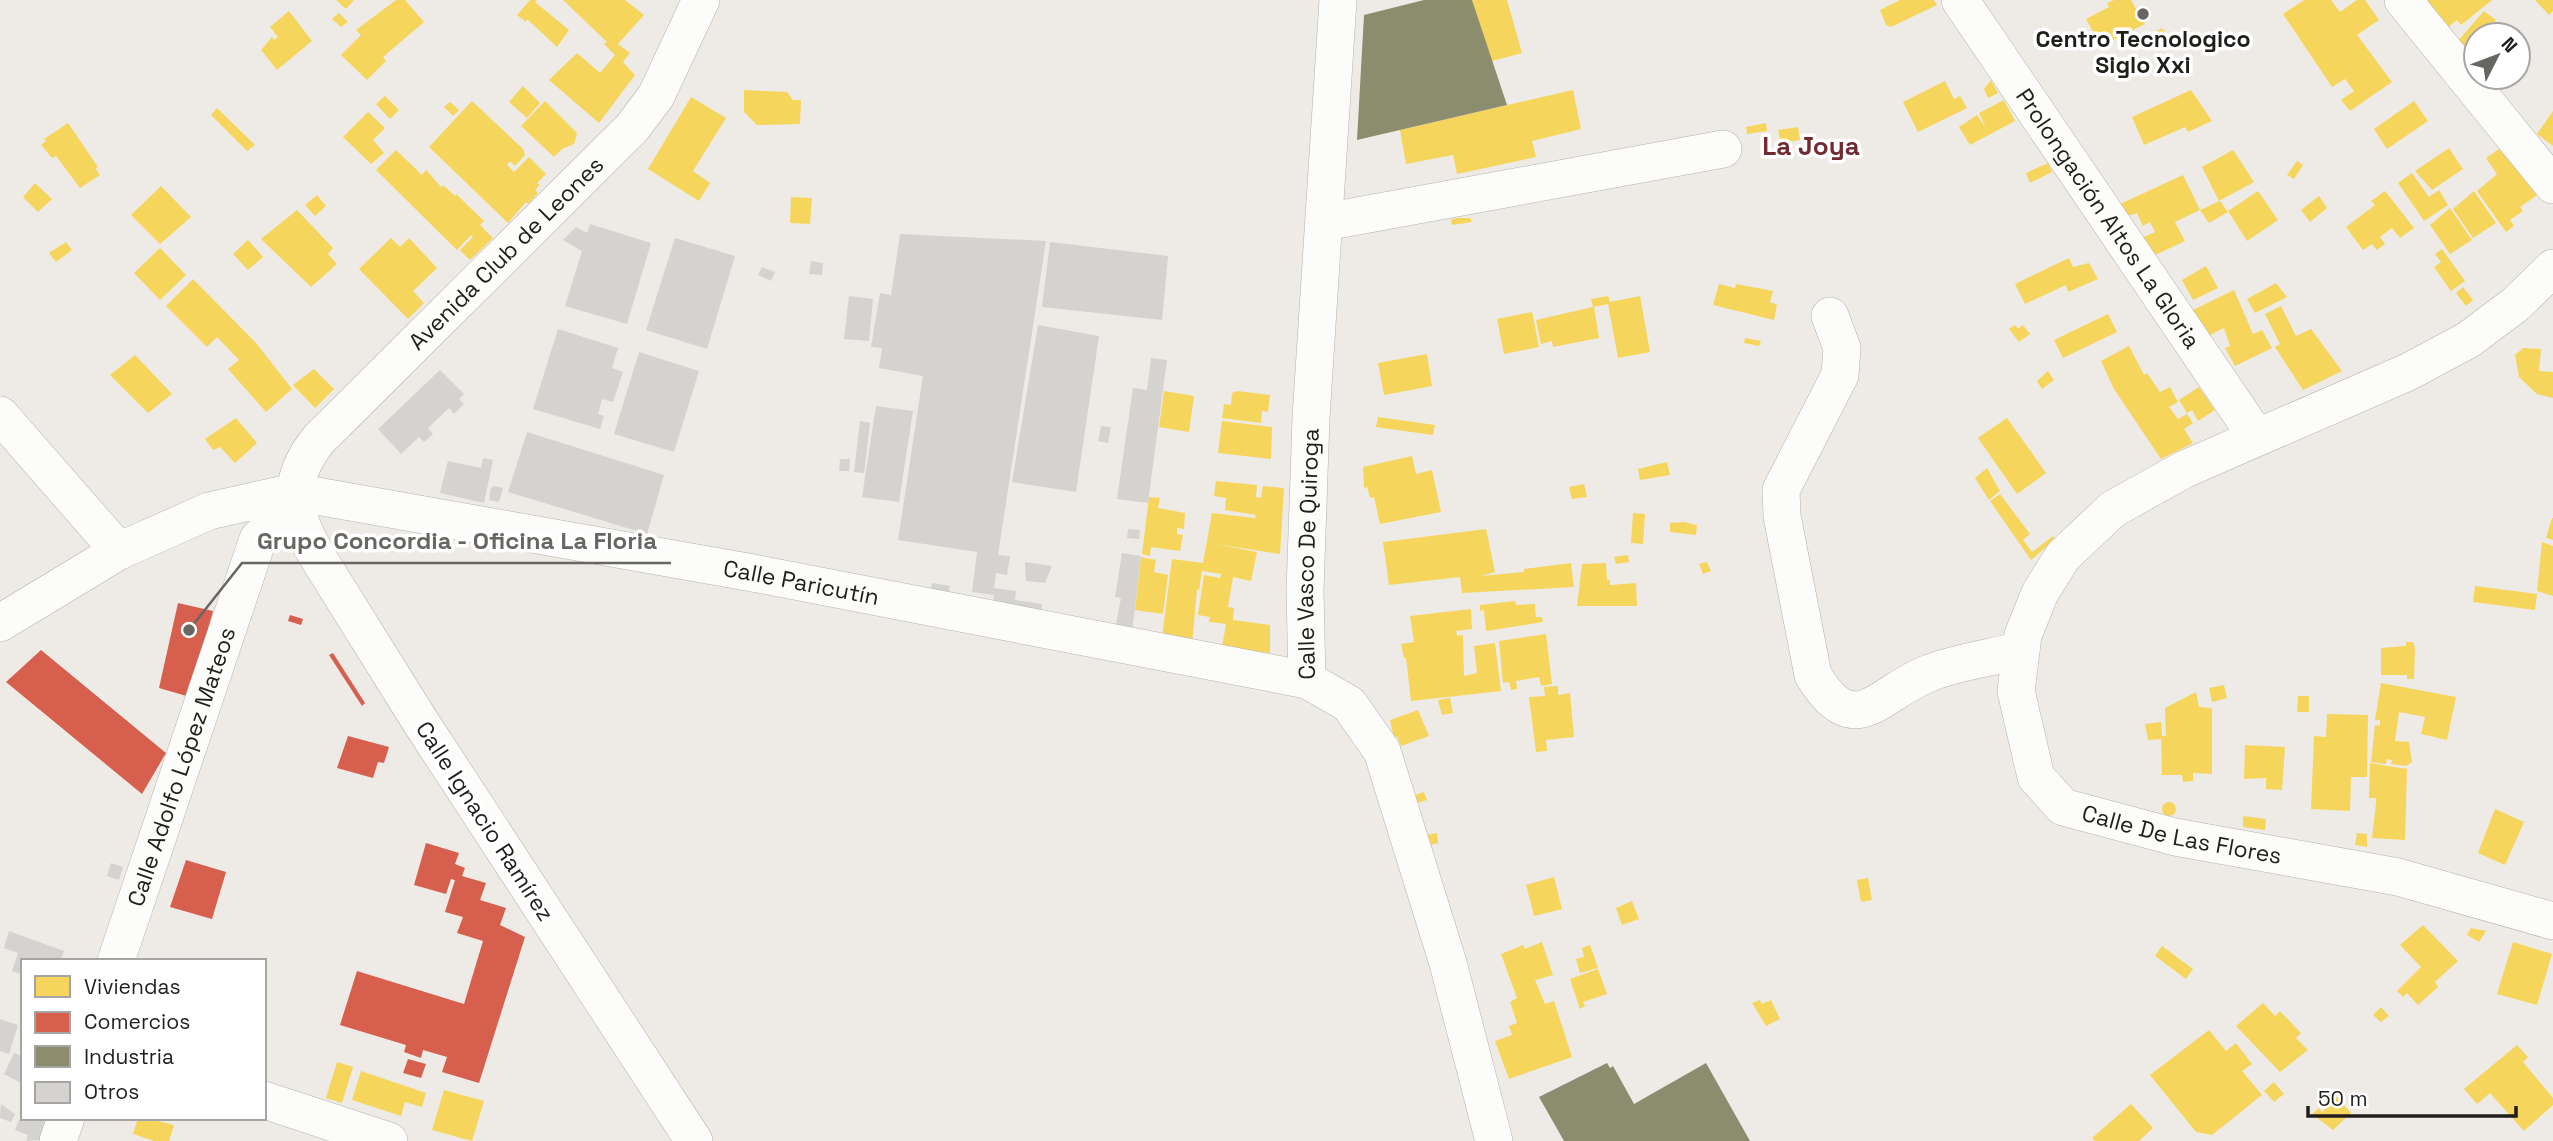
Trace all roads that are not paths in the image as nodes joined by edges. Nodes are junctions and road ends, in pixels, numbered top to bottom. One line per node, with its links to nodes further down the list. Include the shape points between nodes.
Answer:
1 (701, 0): 12 (street, Avenida Club de Leones, via 656,96 632,128 319,439 298,471)
2 (1338, 0): 7 (street, Calle Vasco De Quiroga)
3 (1960, 0): 11 (street, Prolongación Altos La Gloria)
4 (2403, 0): 6 (street)
5 (1723, 149): 7 (street)
6 (2553, 185)
7 (1325, 222): 16 (street, Calle Vasco De Quiroga, via 1311,418)
8 (2553, 268): 11 (street, Calle De Las Flores, via 2516,304 2468,340 2408,372)
9 (1830, 316): 15 (street, via 1842,348 1840,375 1781,490 1812,675 1826,698 1847,710 1874,706 1927,674)
10 (0, 415): 13 (street)
11 (2256, 436): 15 (street, Calle De Las Flores, via 2113,509 2063,555 2040,593 2022,635)
12 (295, 502): 13 (street, via 209,511); 16 (street, Calle Paricutín, via 753,573); 18 (street, Calle Adolfo López Mateos, via 258,539); 23 (street, Calle Ignacio Ramírez, via 306,538 420,722)
13 (118, 551): 14 (street)
14 (0, 623)
15 (2021, 650): 17 (street, Calle De Las Flores, via 2016,691 2024,737 2036,777 2063,807 2175,837 2398,877)
16 (1307, 680): 24 (street, Calle Vasco De Quiroga, via 1349,704 1382,751 1448,963)
17 (2553, 921)
18 (117, 959)
19 (266, 1101): 22 (street)
20 (65, 1120): 21 (street)
21 (58, 1141)
22 (389, 1141)
23 (694, 1141)
24 (1494, 1141)

